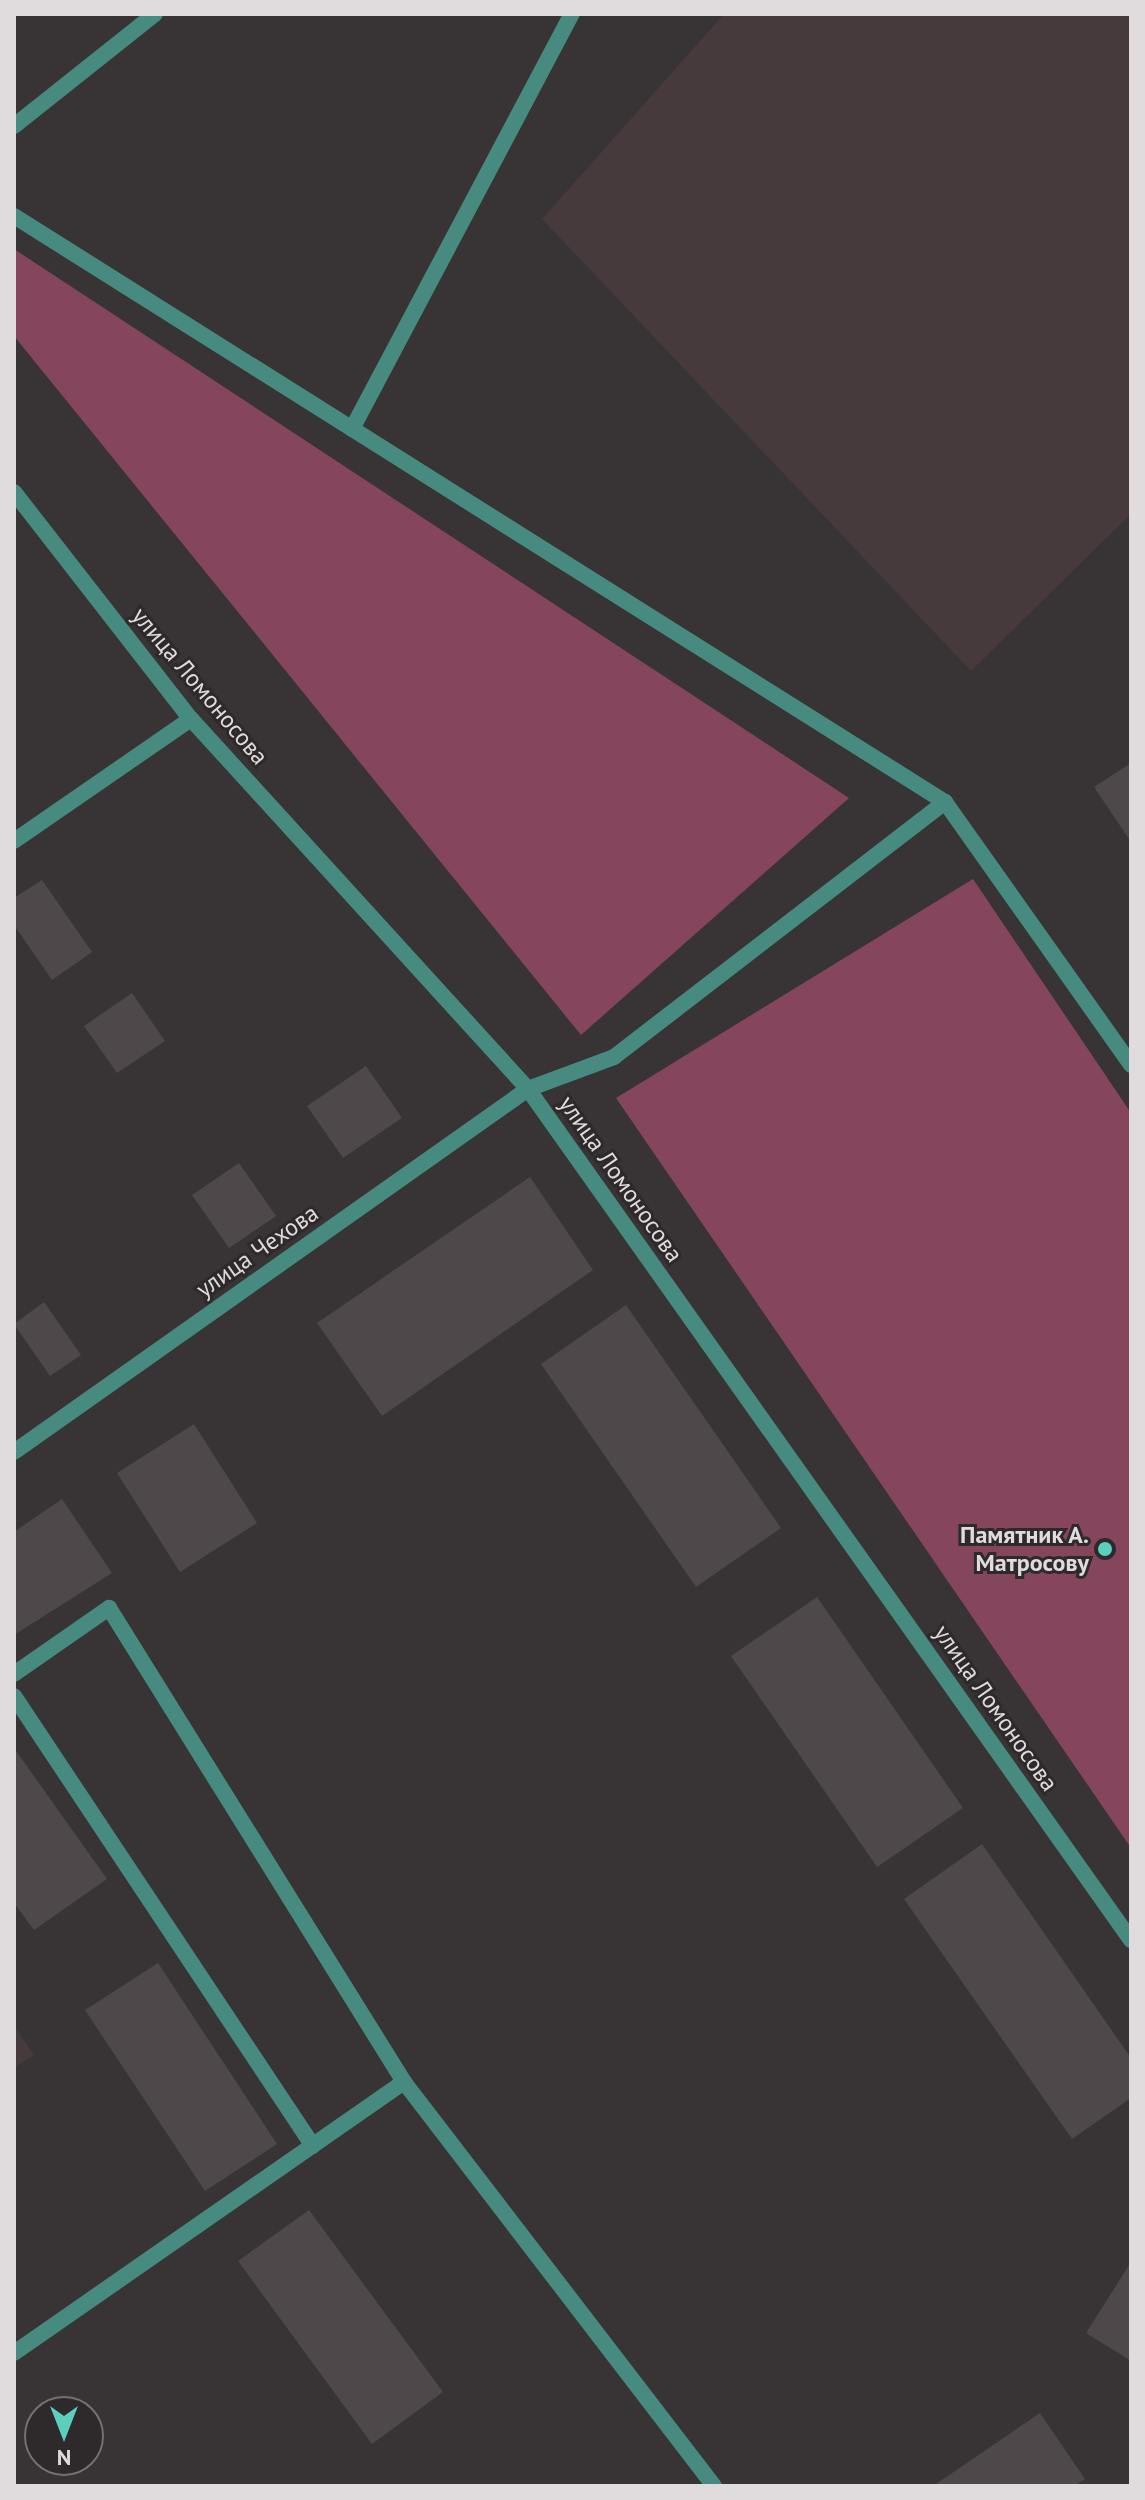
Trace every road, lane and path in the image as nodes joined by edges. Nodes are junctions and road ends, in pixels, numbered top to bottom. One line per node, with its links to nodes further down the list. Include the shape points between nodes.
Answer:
1 (155, 14): 3 (street)
2 (572, 14): 5 (street)
3 (14, 126)
4 (14, 216): 5 (street)
5 (352, 429): 8 (street)
6 (14, 492): 7 (street, улица Ломоносова)
7 (191, 719): 9 (street); 11 (street, улица Ломоносова)
8 (945, 802): 10 (street); 11 (street, улица Чехова, via 614,1057)
9 (14, 841)
10 (1131, 1065)
11 (528, 1089): 12 (street, улица Чехова); 15 (street, улица Ломоносова)
12 (14, 1452)
13 (14, 1674): 16 (street, via 109,1608)
14 (14, 1696): 17 (street)
15 (1131, 1940)
16 (404, 2082): 17 (street); 19 (street)
17 (313, 2146): 18 (street)
18 (14, 2353)
19 (714, 2486)

